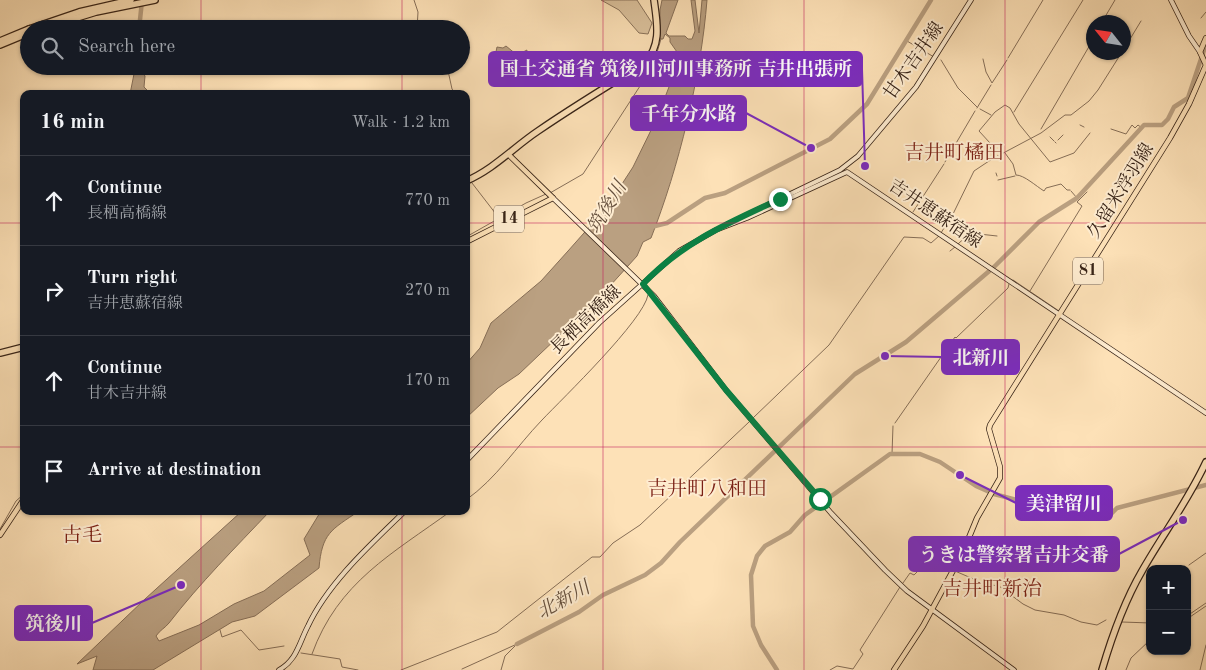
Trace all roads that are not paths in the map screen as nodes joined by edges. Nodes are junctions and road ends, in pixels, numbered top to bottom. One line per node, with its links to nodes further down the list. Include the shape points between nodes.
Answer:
1 (131, 0): 6 (highway)
2 (155, 0): 6 (highway)
3 (654, 0): 16 (highway, via 658,32 652,55 645,63)
4 (971, 0): 19 (main road, 甘木吉井線, via 916,87 850,163)
5 (1171, 0): 14 (main road)
6 (110, 7): 7 (highway); 8 (highway)
7 (62, 20)
8 (69, 20)
9 (20, 33): 12 (highway)
10 (20, 37): 13 (highway)
11 (1206, 38): 14 (main road)
12 (0, 41)
13 (0, 45)
14 (1202, 55): 15 (main road, 久留米浮羽線 / 81)
15 (1206, 66): 22 (main road, 久留米浮羽線 / 81, via 1166,146)
16 (508, 154): 17 (highway); 18 (main road, 14)
17 (470, 179)
18 (553, 198): 20 (main road, 14); 21 (main road)
19 (723, 227): 21 (main road, 吉井恵蘇宿線, via 679,251); 22 (main road, 吉井恵蘇宿線, via 847,172)
20 (470, 240)
21 (642, 284): 26 (main road, 長栖高橋線, via 599,323); 31 (main road, 長栖高橋線, via 708,369 828,509 900,585)
22 (1061, 315): 25 (main road, 吉井恵蘇宿線); 31 (main road, 久留米浮羽線 / 81, via 990,425 1000,478)
23 (20, 348): 24 (highway)
24 (0, 353)
25 (1206, 413)
26 (470, 457)
27 (1206, 462): 35 (highway, via 1136,582 1116,625)
28 (20, 505): 30 (main road)
29 (401, 515): 32 (main road, via 326,595 296,654 287,666)
30 (0, 535)
31 (931, 609): 33 (main road, 久留米浮羽線 / 81); 34 (main road, 長栖高橋線)
32 (279, 670)
33 (894, 670)
34 (1014, 670)
35 (1102, 670)

